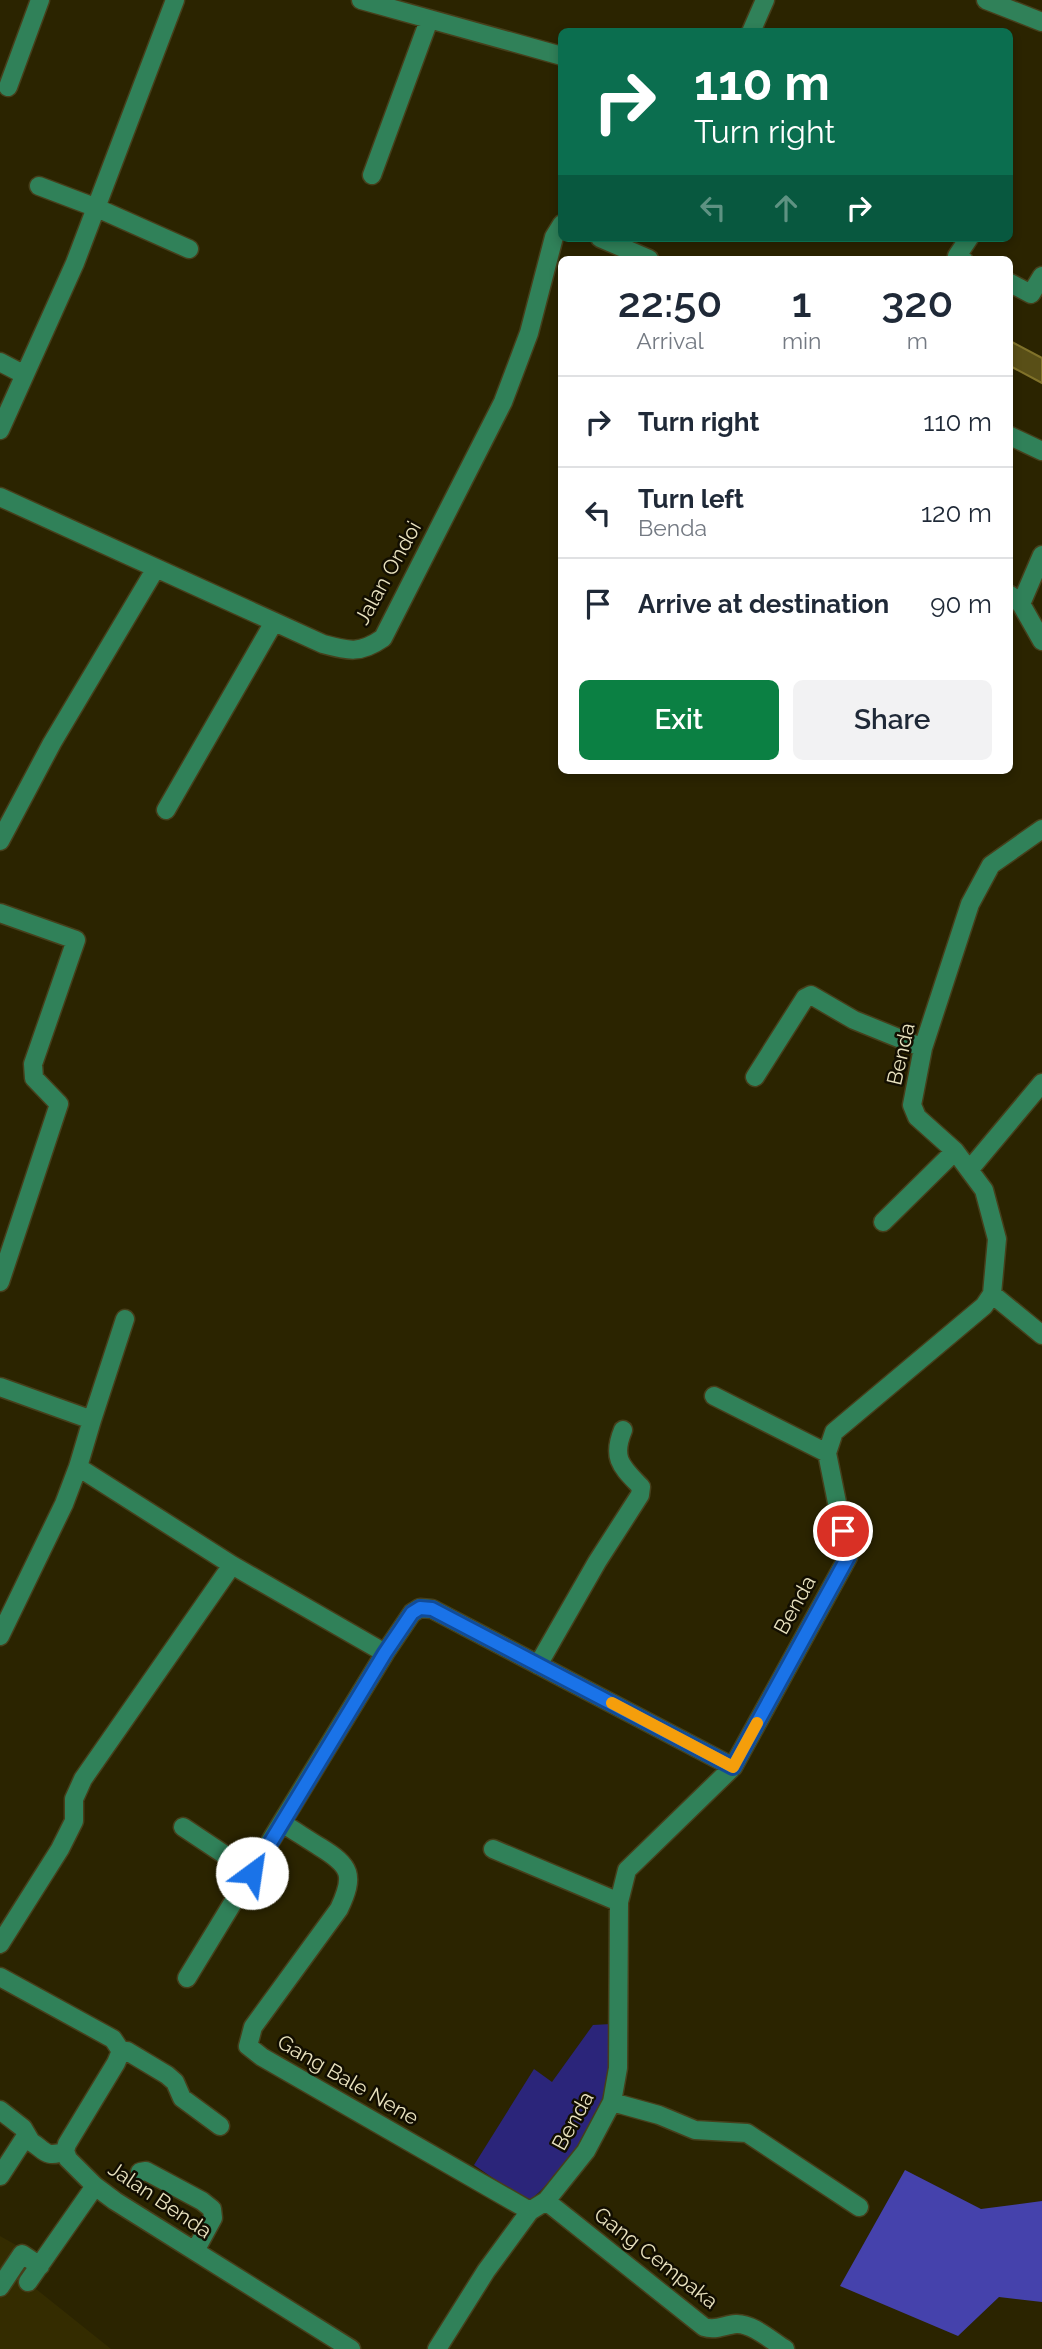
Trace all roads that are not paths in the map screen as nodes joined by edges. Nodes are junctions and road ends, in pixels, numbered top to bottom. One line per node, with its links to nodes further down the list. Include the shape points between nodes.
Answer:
1 (40, 0): 11 (street)
2 (176, 0): 14 (street)
3 (361, 0): 6 (street)
4 (765, 0): 9 (street)
5 (986, 0): 8 (street)
6 (406, 7): 7 (street)
7 (429, 20): 10 (street); 12 (street)
8 (1042, 22)
9 (753, 28)
10 (558, 55)
11 (8, 87)
12 (372, 174)
13 (39, 186): 14 (street)
14 (97, 208): 17 (street); 22 (street)
15 (558, 230): 30 (street, Jalan Ondoi, via 529,333 503,402 383,638 368,649 344,649)
16 (614, 242): 18 (street)
17 (189, 249)
18 (643, 256)
19 (1042, 276): 20 (street, via 1031,294)
20 (1013, 285)
21 (0, 362): 22 (street)
22 (23, 374): 23 (street)
23 (0, 430)
24 (1013, 437): 25 (street)
25 (1042, 451)
26 (0, 497): 28 (street, Jalan Ondoi)
27 (1042, 555): 29 (street)
28 (156, 568): 30 (street, Jalan Ondoi); 34 (street)
29 (1013, 599): 31 (street)
30 (274, 622): 32 (street)
31 (1042, 641)
32 (166, 810)
33 (1042, 829): 36 (street, Benda, via 991,865 970,904)
34 (0, 841)
35 (0, 913): 42 (street, via 76,940 33,1064 34,1078 59,1104)
36 (923, 1048): 37 (street, via 854,1020 811,995); 39 (street, Benda, via 912,1105 917,1117)
37 (755, 1077)
38 (1042, 1083): 40 (street)
39 (955, 1151): 40 (street, Benda); 41 (street)
40 (970, 1169): 43 (street, Benda, via 984,1190 997,1239)
41 (883, 1222)
42 (0, 1282)
43 (992, 1294): 45 (street); 50 (street, via 984,1306 834,1432)
44 (125, 1319): 48 (street)
45 (1042, 1335)
46 (0, 1387): 48 (street)
47 (714, 1395): 50 (street)
48 (92, 1420): 51 (street)
49 (623, 1430): 55 (street, via 617,1457 640,1487 640,1494)
50 (827, 1453): 56 (street, Benda, via 848,1557)
51 (78, 1467): 52 (street); 53 (street)
52 (232, 1565): 54 (street); 62 (street, via 83,1779 74,1799 74,1821 60,1849)
53 (0, 1636)
54 (385, 1653): 55 (street, via 420,1608 432,1609); 57 (street)
55 (538, 1665): 56 (street)
56 (733, 1767): 61 (street, Benda, via 627,1870)
57 (282, 1823): 60 (street); 76 (street, Gang Bale Nene, via 342,1861 347,1891 339,1909 254,2027 248,2046)
58 (183, 1827): 60 (street)
59 (493, 1849): 61 (street)
60 (252, 1873): 64 (street)
61 (619, 1902): 66 (street, Benda, via 618,2068)
62 (0, 1944)
63 (0, 1977): 65 (street, via 113,2039)
64 (187, 1978)
65 (121, 2051): 68 (street, via 167,2075 182,2098); 70 (street)
66 (612, 2102): 74 (street, Benda, via 586,2151); 75 (street, via 695,2130 747,2133)
67 (0, 2110): 69 (street, via 23,2128)
68 (220, 2126)
69 (30, 2140): 70 (street, via 47,2154); 72 (street, via 24,2139)
70 (65, 2151): 73 (street, Jalan Benda)
71 (140, 2172): 77 (street, via 146,2171 212,2209 213,2218)
72 (0, 2176)
73 (94, 2186): 77 (street, Jalan Benda); 78 (street)
74 (546, 2201): 76 (street, Benda); 83 (street, Gang Cempaka, via 704,2327 746,2325)
75 (859, 2207)
76 (530, 2211): 82 (street, Benda)
77 (195, 2251): 81 (street, Jalan Benda)
78 (40, 2266): 79 (street); 80 (street, via 22,2254)
79 (29, 2282)
80 (0, 2287)
81 (351, 2349)
82 (437, 2349)
83 (785, 2349)

